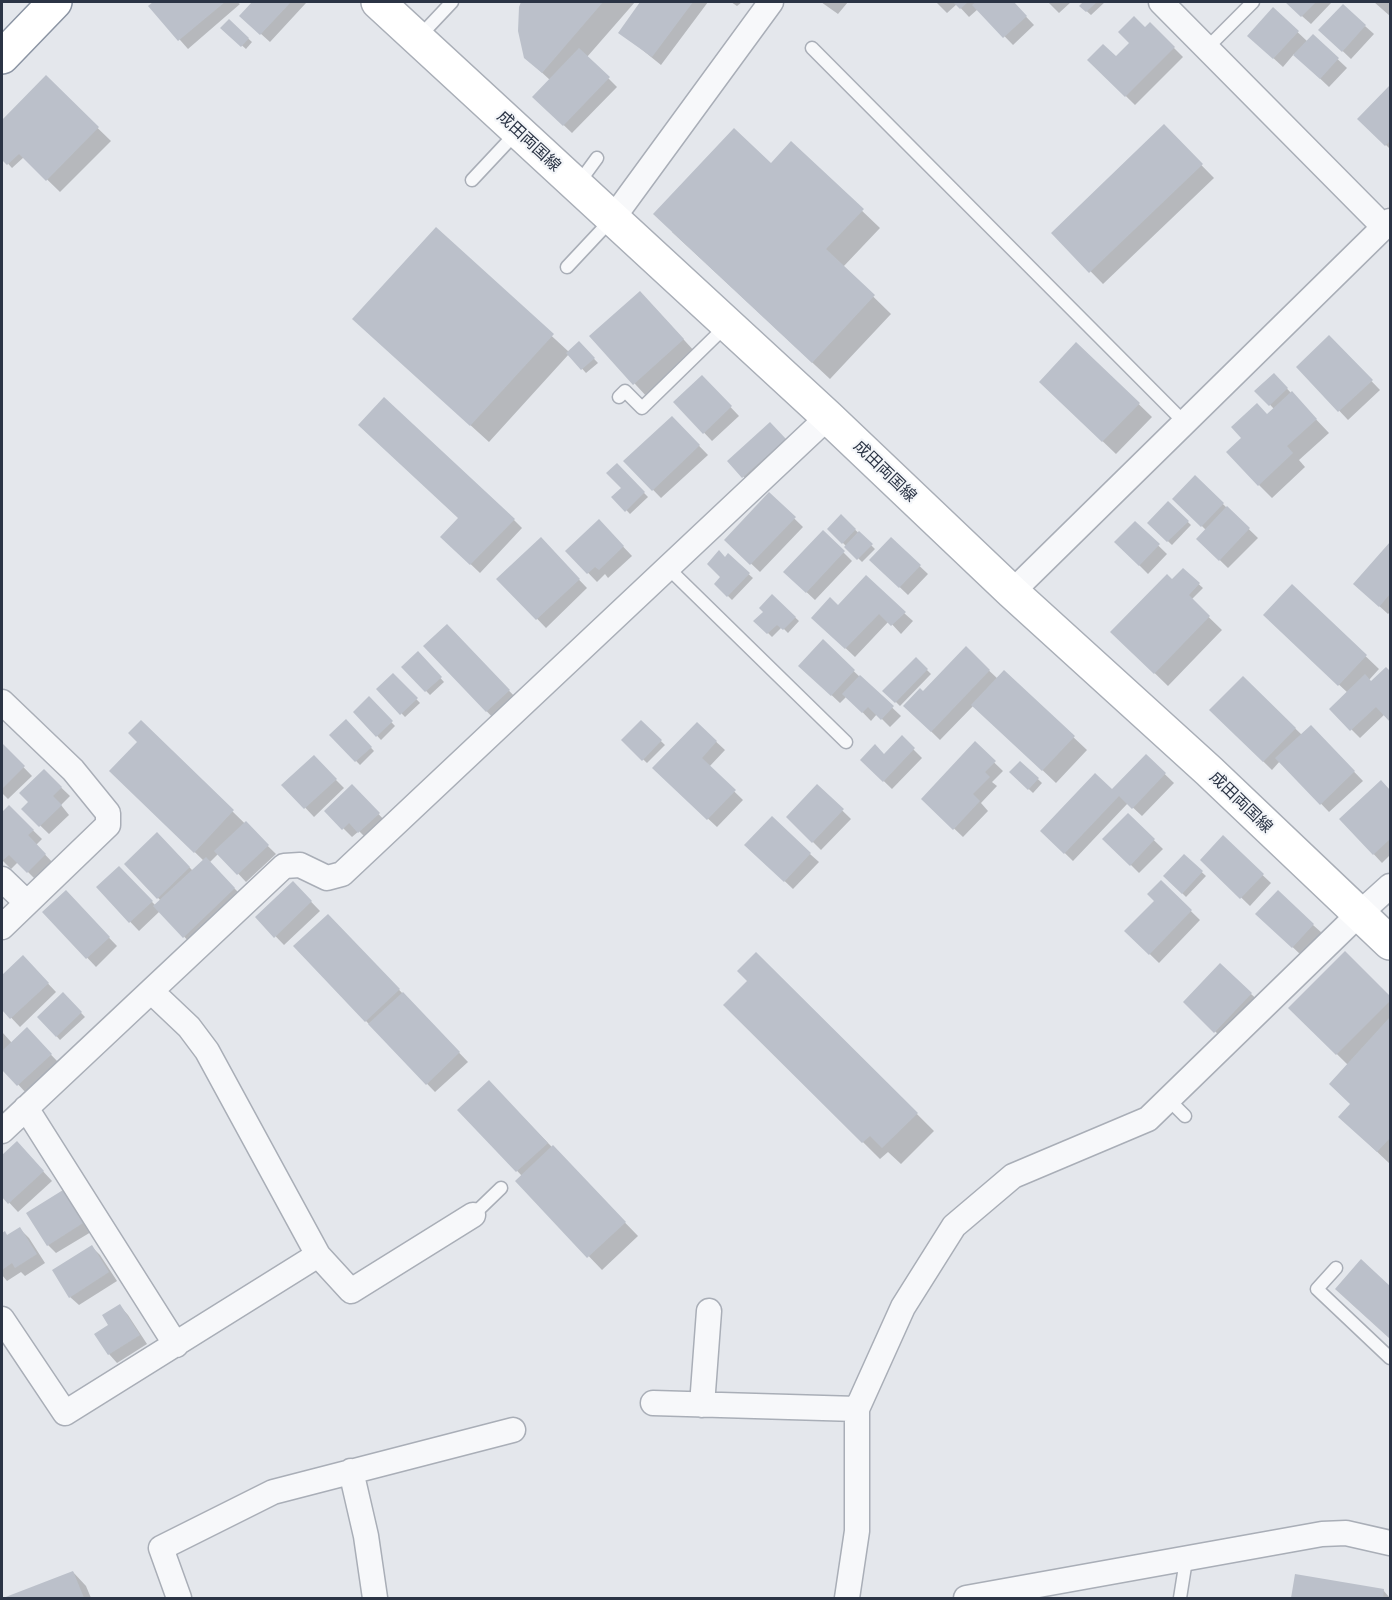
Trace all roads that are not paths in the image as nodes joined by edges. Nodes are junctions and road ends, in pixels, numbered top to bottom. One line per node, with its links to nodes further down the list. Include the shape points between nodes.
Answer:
1 (53, 2): 10 (main road)
2 (378, 2): 7 (main road, 成田両国線)
3 (452, 2): 7 (lane)
4 (771, 2): 15 (street)
5 (1161, 2): 8 (street)
6 (1253, 2): 8 (lane)
7 (419, 37): 11 (main road, 成田両国線)
8 (1208, 47): 16 (street)
9 (812, 48): 21 (lane)
10 (2, 57)
11 (518, 130): 13 (lane); 14 (main road, 成田両国線)
12 (597, 158): 14 (lane)
13 (472, 180)
14 (577, 186): 15 (main road, 成田両国線)
15 (613, 218): 17 (lane); 18 (main road, 成田両国線)
16 (1387, 224): 21 (street)
17 (567, 267)
18 (728, 325): 19 (lane, via 642,408 625,391); 20 (main road, 成田両国線)
19 (619, 397)
20 (828, 417): 22 (street); 23 (main road, 成田両国線)
21 (1185, 423): 23 (street)
22 (668, 568): 25 (lane); 32 (street, via 342,874 327,878 300,865 284,866)
23 (1012, 592): 29 (main road, 成田両国線)
24 (2, 702): 28 (street, via 73,770 108,813 108,825)
25 (846, 742)
26 (2, 879): 28 (street)
27 (1390, 886): 29 (street)
28 (27, 903): 30 (street)
29 (1359, 914): 31 (main road, 成田両国線); 44 (street, via 1177,1108 1013,1176 954,1226 903,1307)
30 (2, 927)
31 (1390, 943)
32 (151, 991): 33 (street); 36 (street, via 189,1027 207,1051)
33 (10, 1119): 40 (street)
34 (501, 1188): 35 (lane)
35 (473, 1215): 36 (street, via 351,1291)
36 (318, 1255): 40 (street)
37 (1336, 1268): 41 (lane, via 1317,1289)
38 (709, 1311): 43 (street)
39 (2, 1319): 40 (street, via 65,1413)
40 (176, 1345)
41 (1390, 1358)
42 (653, 1403): 43 (street)
43 (702, 1405): 44 (street)
44 (857, 1410): 51 (street, via 857,1531)
45 (513, 1430): 46 (street)
46 (351, 1471): 49 (street, via 273,1492 162,1548); 50 (street)
47 (1390, 1543): 48 (street, via 1346,1533 1322,1534)
48 (1186, 1560): 52 (street); 53 (lane)
49 (179, 1599)
50 (375, 1599)
51 (847, 1599)
52 (966, 1599)
53 (1180, 1599)

